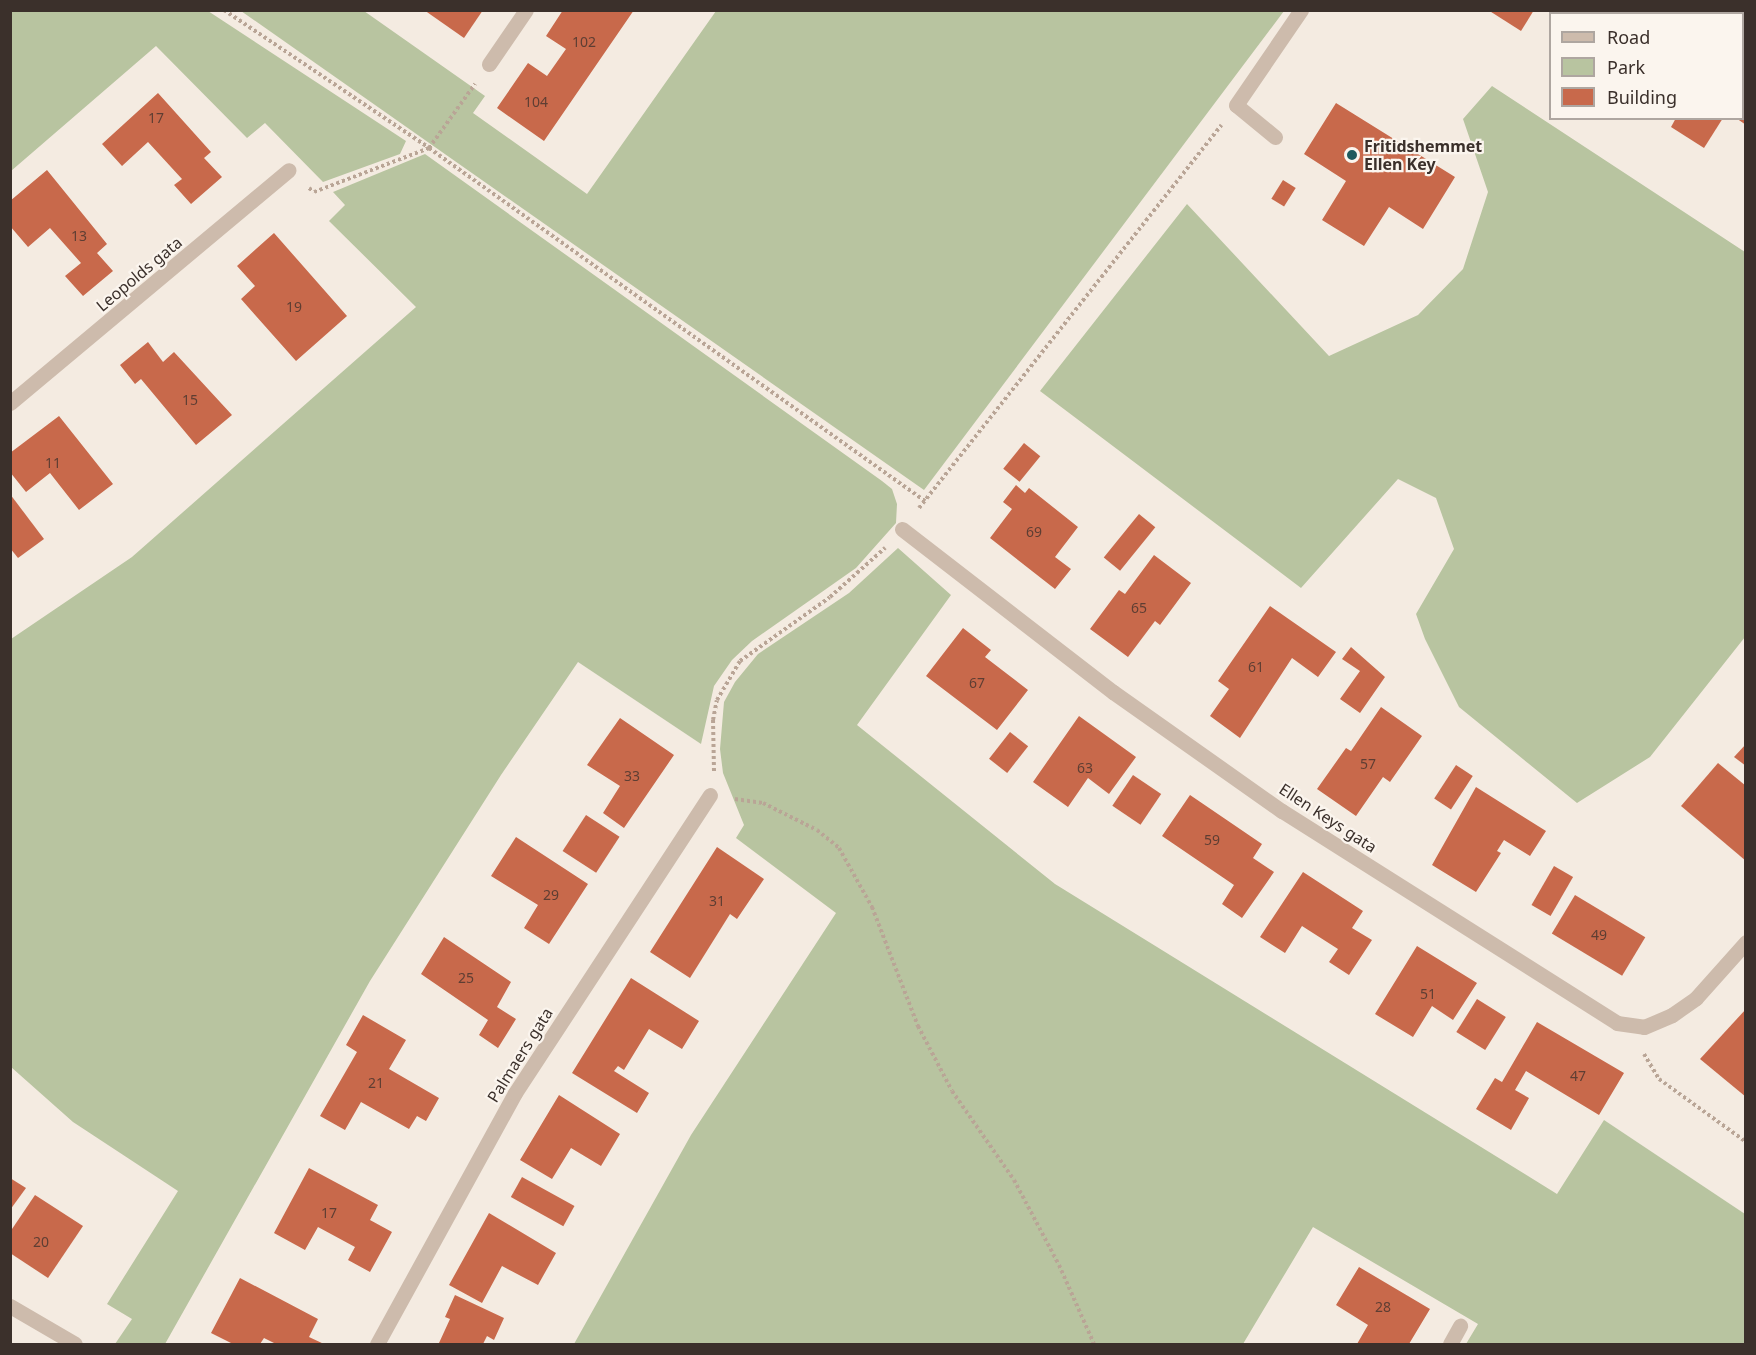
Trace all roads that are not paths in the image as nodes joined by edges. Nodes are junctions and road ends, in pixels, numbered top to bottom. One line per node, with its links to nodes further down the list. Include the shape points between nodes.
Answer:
1 (526, 10): 3 (street)
2 (1301, 10): 4 (street, via 1236,105)
3 (489, 64)
4 (1275, 137)
5 (289, 170): 6 (street, Leopolds gata)
6 (10, 403)
7 (902, 530): 9 (street, Ellen Keys gata, via 1113,692 1282,811 1617,1023 1644,1027 1672,1015 1696,998)
8 (710, 795): 13 (street, Palmaers gata, via 515,1093)
9 (1746, 942)
10 (10, 1306): 12 (street)
11 (1460, 1326): 14 (street)
12 (75, 1344)
13 (377, 1344)
14 (1450, 1344)

